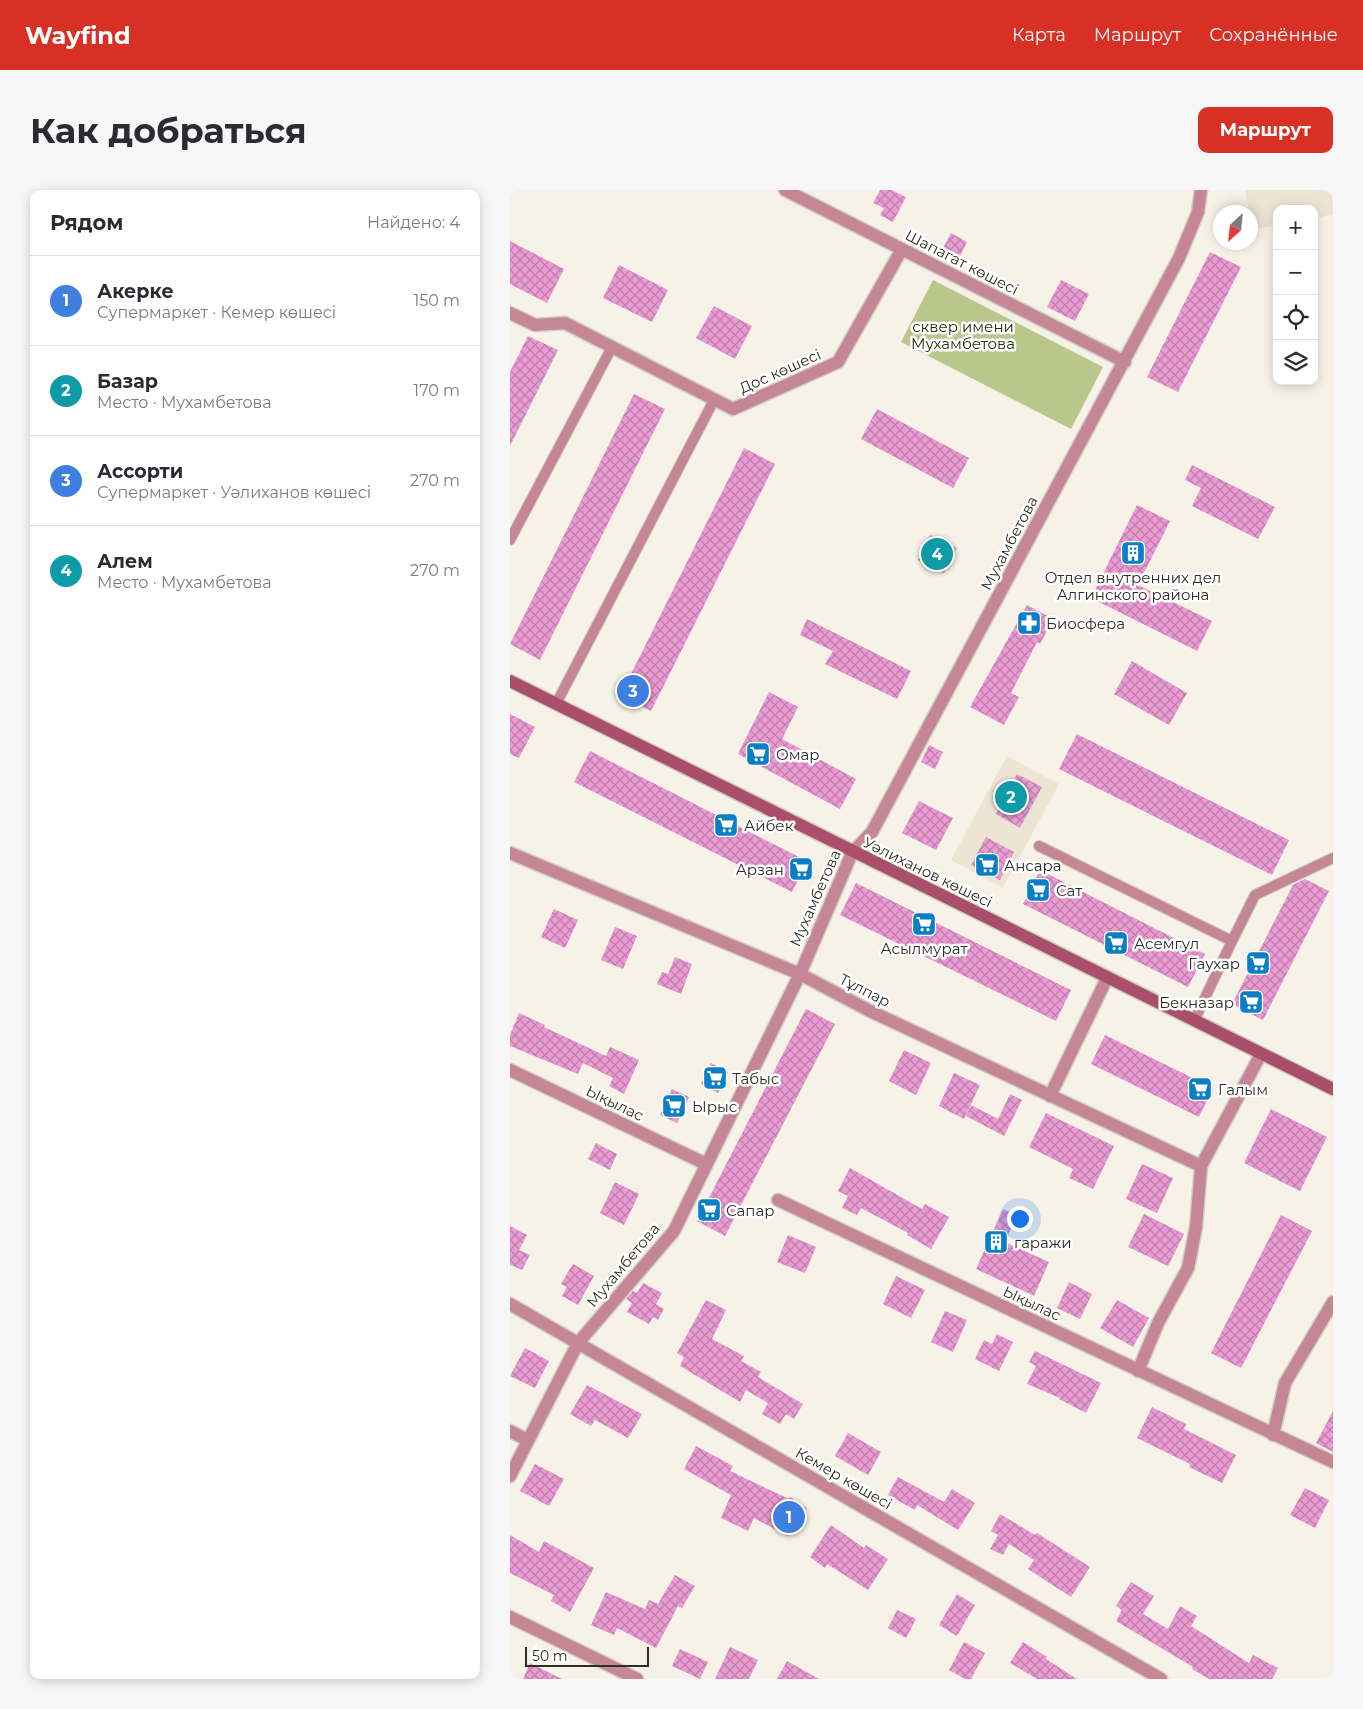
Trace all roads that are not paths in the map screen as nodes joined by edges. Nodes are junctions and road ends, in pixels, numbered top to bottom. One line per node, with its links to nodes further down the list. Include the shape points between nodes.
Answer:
1 (785, 190): 3 (street, Шапагат көшесі)
2 (1201, 190): 6 (street, Мухамбетова, via 1198,212 1179,258)
3 (902, 249): 6 (street, Шапагат көшесі); 7 (street, Дос көшесі, via 838,362 733,409)
4 (510, 313): 5 (street, Дос көшесі, via 535,325 565,323)
5 (612, 347): 7 (street, Дос көшесі); 8 (lane)
6 (1125, 362): 13 (street, Мухамбетова, via 872,832)
7 (714, 400): 10 (lane)
8 (510, 540)
9 (510, 681): 10 (street, Уәлиханов көшесі)
10 (556, 704): 13 (street, Уәлиханов көшесі)
11 (1039, 846): 15 (lane)
12 (510, 853): 16 (street, Тұлпар)
13 (852, 853): 16 (street, Мухамбетова); 17 (street, Уәлиханов көшесі)
14 (1333, 858): 15 (lane, via 1255,895)
15 (1232, 942): 18 (lane)
16 (800, 974): 22 (street, Тұлпар, via 870,1011); 23 (street, Мухамбетова)
17 (1107, 978): 18 (street, Уәлиханов көшесі); 22 (street)
18 (1194, 1021): 19 (street, Уәлиханов көшесі)
19 (1261, 1054): 21 (street, Уәлиханов көшесі); 24 (street)
20 (510, 1070): 23 (street, Ықылас)
21 (1333, 1089)
22 (1050, 1096): 24 (street, Тұлпар)
23 (706, 1164): 28 (street, Мухамбетова, via 674,1230)
24 (1201, 1166): 29 (street, via 1196,1227 1188,1268 1158,1323)
25 (778, 1200): 29 (street, Ықылас)
26 (1333, 1302): 31 (street, via 1285,1383)
27 (510, 1304): 28 (street, Кемер көшесі)
28 (578, 1343): 32 (street, Мухамбетова); 37 (street, Кемер көшесі)
29 (1138, 1372): 31 (street, Ықылас)
30 (510, 1431): 32 (street)
31 (1273, 1435): 33 (street, Ықылас)
32 (527, 1440): 34 (street, Мухамбетова)
33 (1333, 1462)
34 (510, 1476)
35 (510, 1617): 36 (street)
36 (637, 1679)
37 (1161, 1679)

